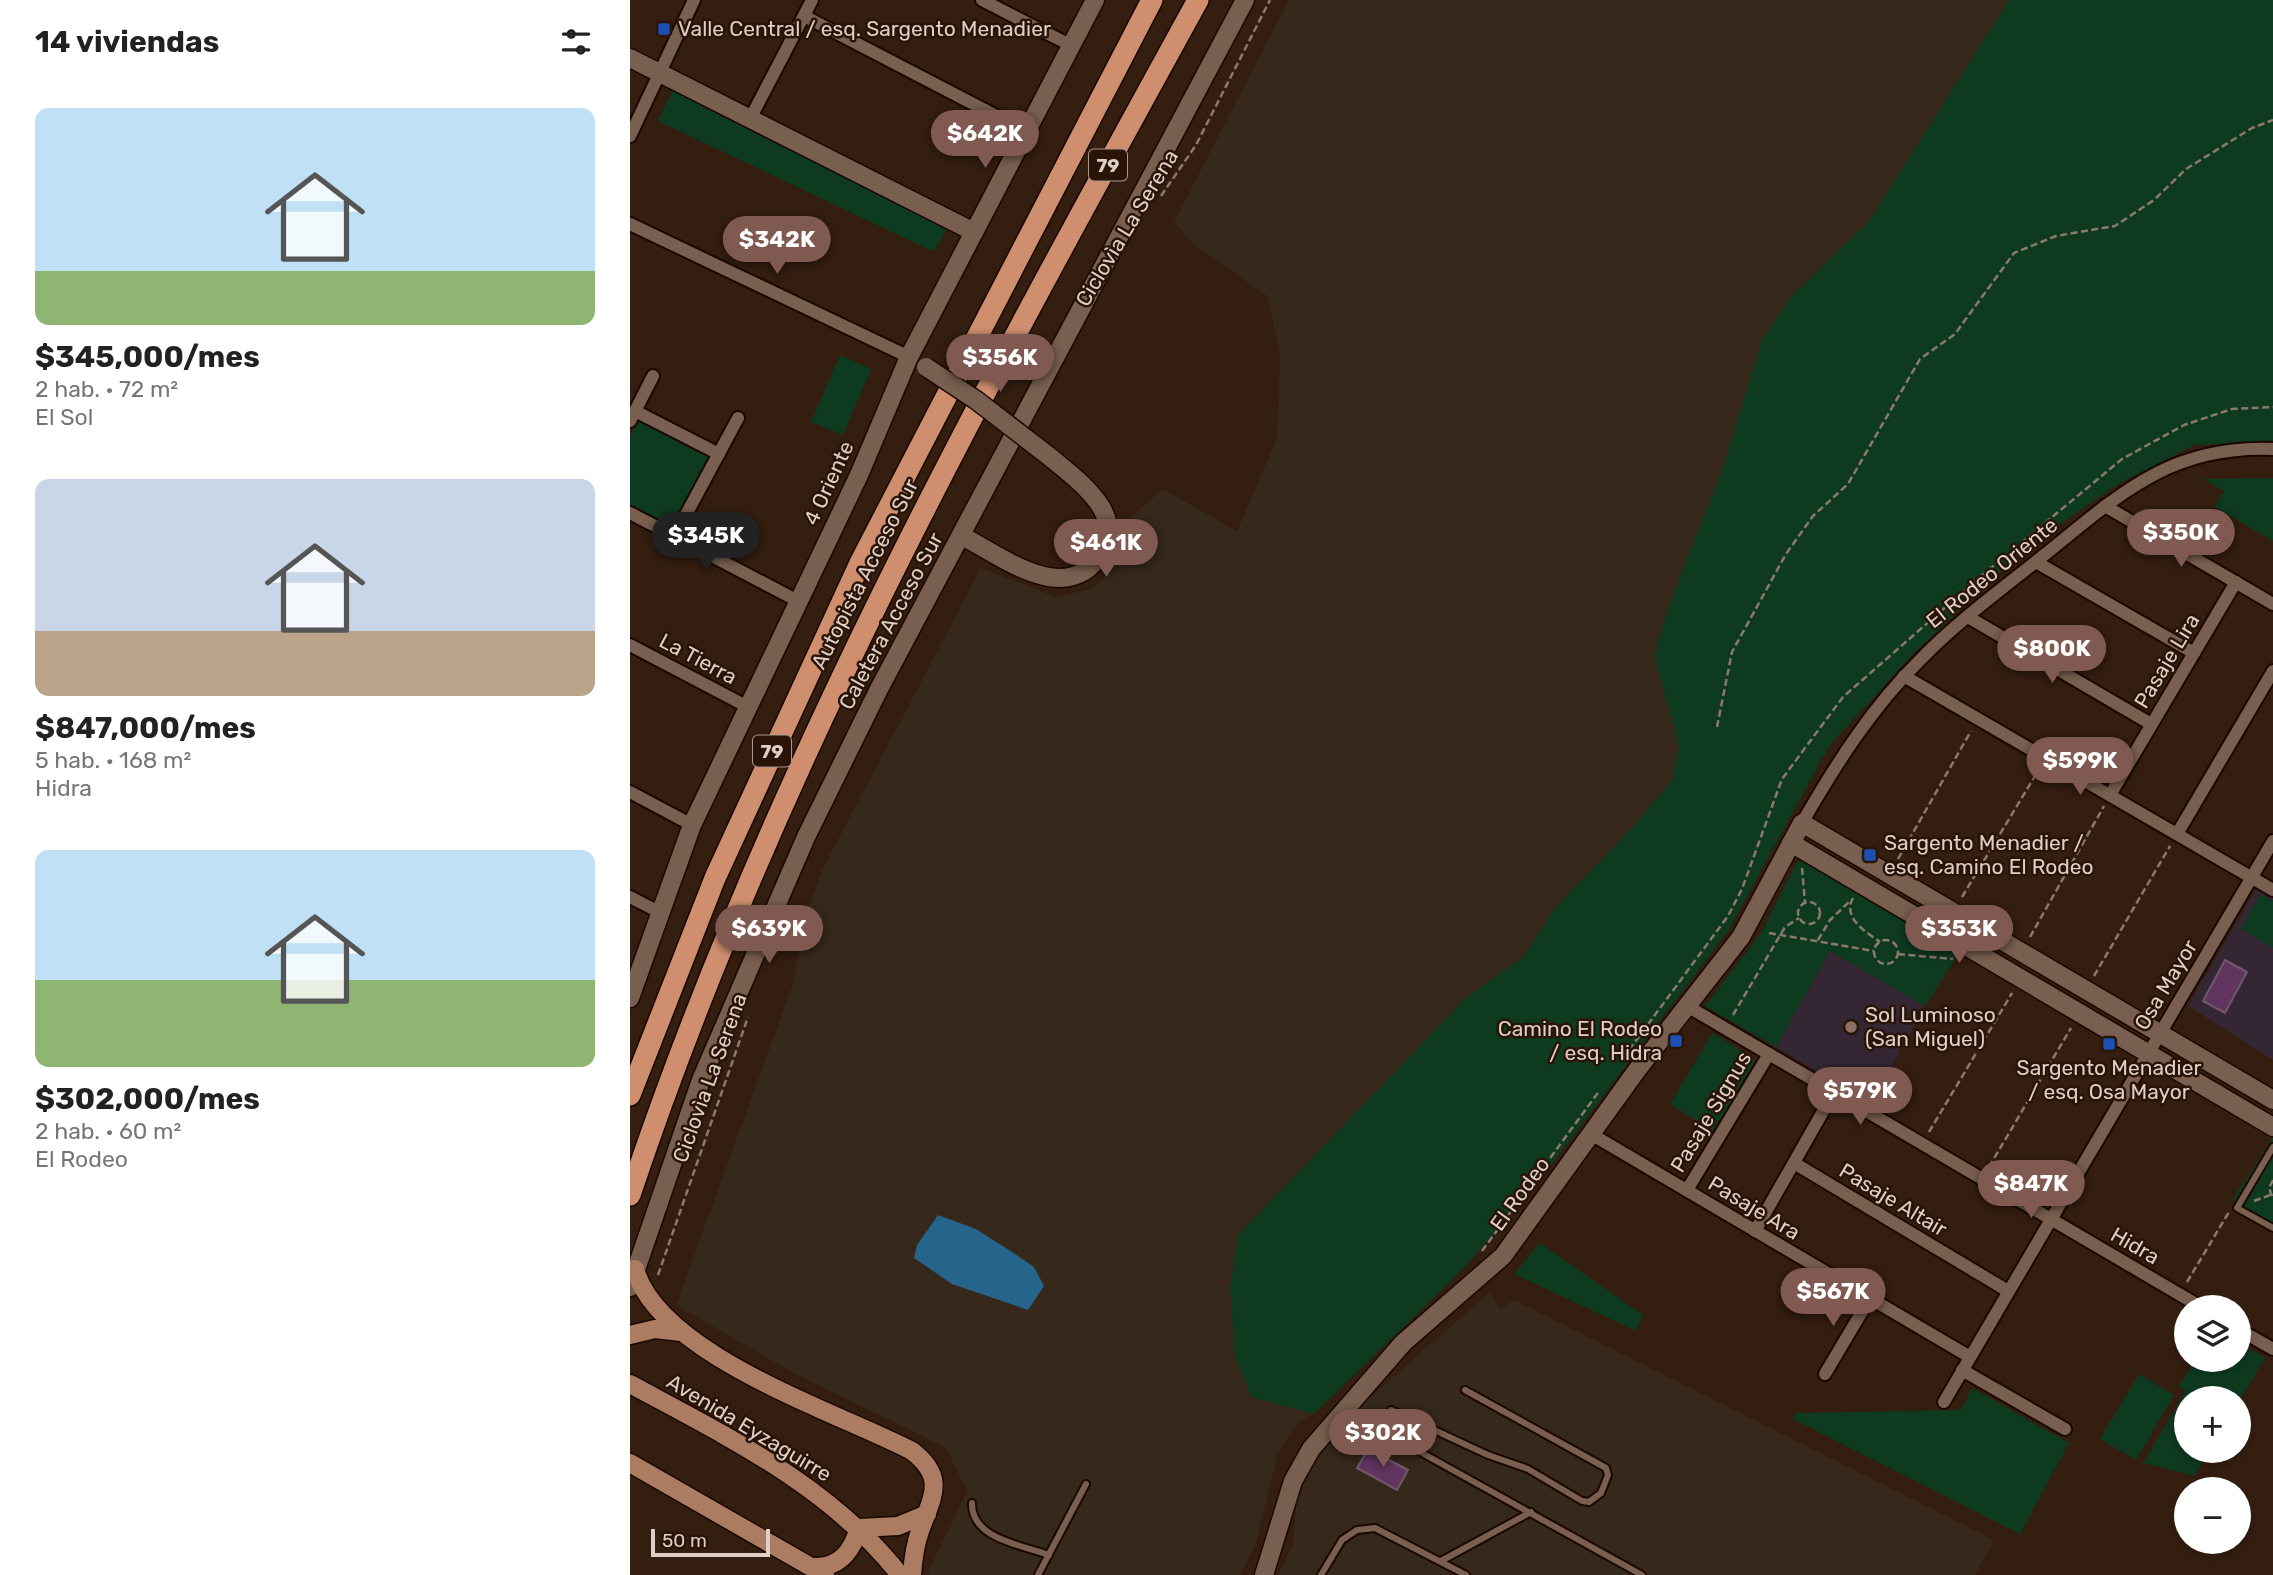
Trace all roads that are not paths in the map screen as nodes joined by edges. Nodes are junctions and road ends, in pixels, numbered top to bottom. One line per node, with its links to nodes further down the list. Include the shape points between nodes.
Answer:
1 (694, 0): 11 (street)
2 (812, 0): 8 (street)
3 (982, 0): 9 (street)
4 (1095, 0): 9 (main road, 4 Oriente)
5 (1152, 0): 55 (highway, Autopista Acceso Sur / 79, via 855,573 720,866)
6 (1198, 0): 62 (highway, Autopista Acceso Sur / 79, via 852,651 736,911)
7 (1245, 0): 25 (main road, Caletera Acceso Sur)
8 (804, 16): 12 (street); 13 (street)
9 (1072, 46): 13 (main road, 4 Oriente)
10 (630, 58): 11 (main road)
11 (659, 73): 12 (main road); 14 (street)
12 (750, 119): 16 (main road)
13 (1027, 132): 16 (main road, 4 Oriente)
14 (630, 136)
15 (630, 224): 17 (street)
16 (974, 232): 17 (main road, 4 Oriente)
17 (909, 357): 25 (main road, bridge, via 976,400 1050,457 1091,493 1108,527 1107,540 1092,565 1065,578 1039,575); 29 (main road, 4 Oriente)
18 (653, 376): 19 (street)
19 (633, 416): 22 (street)
20 (738, 418): 22 (street)
21 (2273, 449): 23 (street, El Rodeo Oriente, via 2225,451 2181,461 2150,474)
22 (719, 454): 26 (street)
23 (2105, 506): 27 (street, El Rodeo Oriente); 28 (street)
24 (631, 518): 26 (street)
25 (962, 536): 66 (main road, Caletera Acceso Sur, via 879,689 785,883 706,1068)
26 (674, 537): 29 (street)
27 (2036, 562): 31 (street, El Rodeo Oriente); 33 (street)
28 (2235, 582): 30 (street); 33 (street, Pasaje Lira)
29 (798, 601): 36 (main road, 4 Oriente)
30 (2273, 604)
31 (1968, 617): 35 (street, El Rodeo Oriente); 37 (street)
32 (630, 645): 36 (street, La Tierra)
33 (2194, 653): 37 (street, Pasaje Lira)
34 (2273, 671): 42 (street)
35 (1904, 676): 39 (street); 40 (street, El Rodeo Oriente, via 1850,745)
36 (748, 707): 41 (main road, 4 Oriente)
37 (2151, 724): 39 (street, Pasaje Lira)
38 (630, 792): 41 (street)
39 (2110, 795): 42 (street)
40 (1802, 822): 44 (main road, El Rodeo); 51 (main road)
41 (692, 825): 48 (main road, 4 Oriente)
42 (2177, 834): 45 (street)
43 (2273, 841): 45 (street, Osa Mayor)
44 (1791, 843): 50 (main road, El Rodeo, via 1746,928); 53 (main road)
45 (2252, 877): 46 (street); 51 (street, Osa Mayor)
46 (2273, 890)
47 (630, 897): 48 (street)
48 (659, 912): 49 (main road, 4 Oriente)
49 (630, 998)
50 (1687, 1006): 52 (street, Hidra); 58 (main road, El Rodeo)
51 (2161, 1035): 53 (street, Osa Mayor); 56 (main road)
52 (1769, 1054): 54 (street, Hidra); 61 (street, Pasaje Signus)
53 (2146, 1054): 57 (main road); 63 (street, Osa Mayor)
54 (1834, 1092): 60 (street); 63 (street, Hidra)
55 (630, 1095)
56 (2273, 1100)
57 (2273, 1127)
58 (1591, 1134): 61 (street, Pasaje Ara); 81 (main road, El Rodeo, via 1495,1265 1418,1328)
59 (2273, 1147): 64 (lane, via 2237,1208)
60 (1794, 1163): 65 (street); 68 (street, Pasaje Altair)
61 (1687, 1191): 65 (street, Pasaje Ara)
62 (630, 1195)
63 (2050, 1219): 68 (street, Osa Mayor); 69 (street, Hidra)
64 (2273, 1228)
65 (1755, 1231): 70 (street, Pasaje Ara)
66 (635, 1269): 67 (main road, Caletera Acceso Sur); 71 (main road, via 648,1299)
67 (630, 1287)
68 (2008, 1292): 75 (street, Osa Mayor)
69 (2180, 1295)
70 (1870, 1298): 75 (street, Pasaje Ara); 77 (street)
71 (681, 1332): 72 (main road, via 655,1329); 88 (main road, via 802,1400 912,1451 927,1464 933,1477 933,1500)
72 (630, 1335)
73 (2251, 1336): 74 (street)
74 (2273, 1349)
75 (1970, 1357): 76 (street, Osa Mayor)
76 (1962, 1370): 80 (street, Osa Mayor); 83 (street)
77 (1825, 1374)
78 (630, 1384): 89 (main road, Avenida Eyzaguirre, via 799,1479)
79 (1465, 1390): 82 (lane, via 1606,1468 1601,1493 1582,1501 1528,1469 1391,1410)
80 (1944, 1402)
81 (1343, 1409): 82 (lane); 96 (main road, El Rodeo, via 1300,1466)
82 (1378, 1428): 87 (lane)
83 (2065, 1429)
84 (632, 1466): 92 (main road)
85 (1086, 1484): 90 (lane)
86 (972, 1503): 90 (lane, via 977,1524 987,1532)
87 (1531, 1512): 91 (lane); 99 (lane)
88 (927, 1514): 89 (main road, via 898,1526); 94 (main road, via 915,1548)
89 (859, 1528): 92 (main road, via 846,1556); 93 (main road, Avenida Eyzaguirre)
90 (1049, 1555): 95 (lane)
91 (1441, 1561): 97 (lane, via 1375,1528 1366,1528 1342,1540); 98 (lane)
92 (819, 1571)
93 (900, 1575)
94 (912, 1575)
95 (1038, 1575)
96 (1264, 1575)
97 (1321, 1575)
98 (1466, 1575)
99 (1642, 1575)

